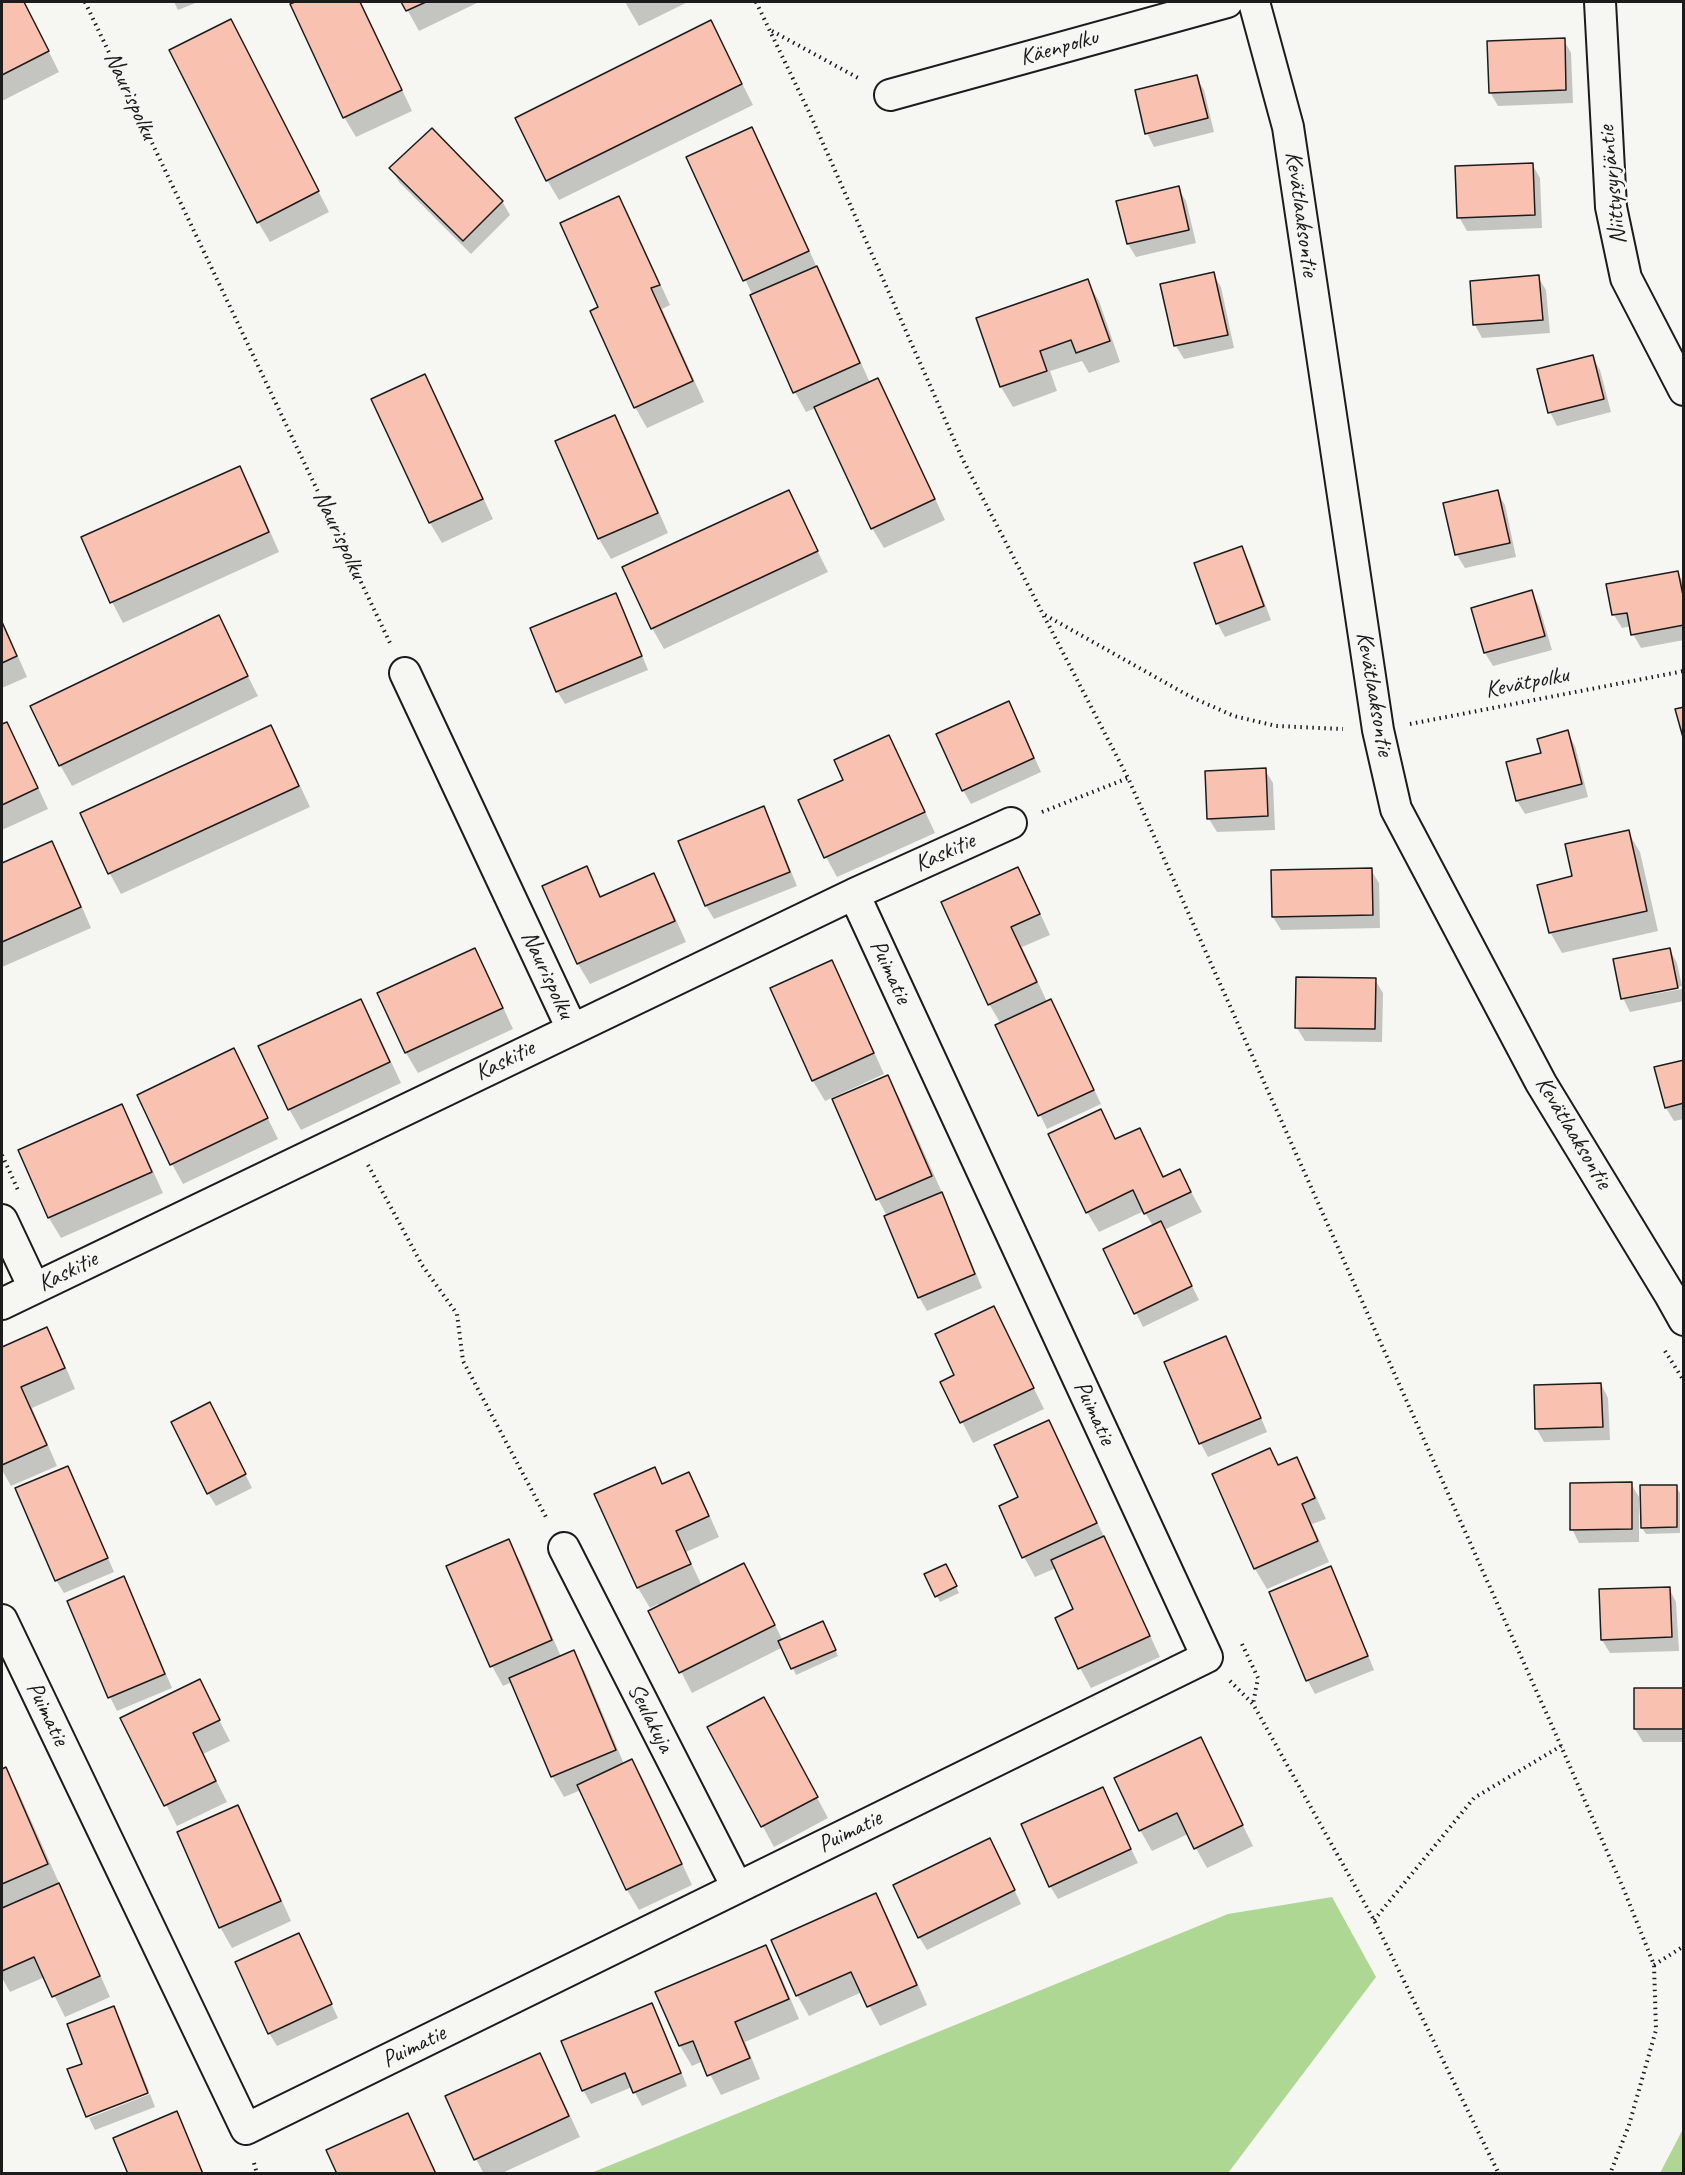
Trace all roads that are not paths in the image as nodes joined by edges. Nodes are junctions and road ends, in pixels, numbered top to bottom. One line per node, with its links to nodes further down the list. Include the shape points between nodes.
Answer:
1 (1227, 2): 4 (street, Käenpolku)
2 (1254, 2): 13 (street, Kevätlaaksontie, via 1288,127 1378,730 1396,809 1542,1083)
3 (1600, 2): 5 (street, Niittysyrjäntie, via 1613,217 1626,278)
4 (890, 95)
5 (1683, 390)
6 (405, 673): 9 (street, Naurispolku)
7 (1011, 824): 8 (street, Kaskitie)
8 (854, 894): 9 (street, Kaskitie); 16 (street, Puimatie, via 1207,1657)
9 (572, 1029): 11 (street, Kaskitie)
10 (2, 1220): 11 (street)
11 (34, 1288): 12 (street, Kaskitie)
12 (2, 1304)
13 (1683, 1320)
14 (564, 1548): 16 (street, Seulakuja)
15 (2, 1620): 16 (street, Puimatie, via 246,2129)
16 (737, 1887)

